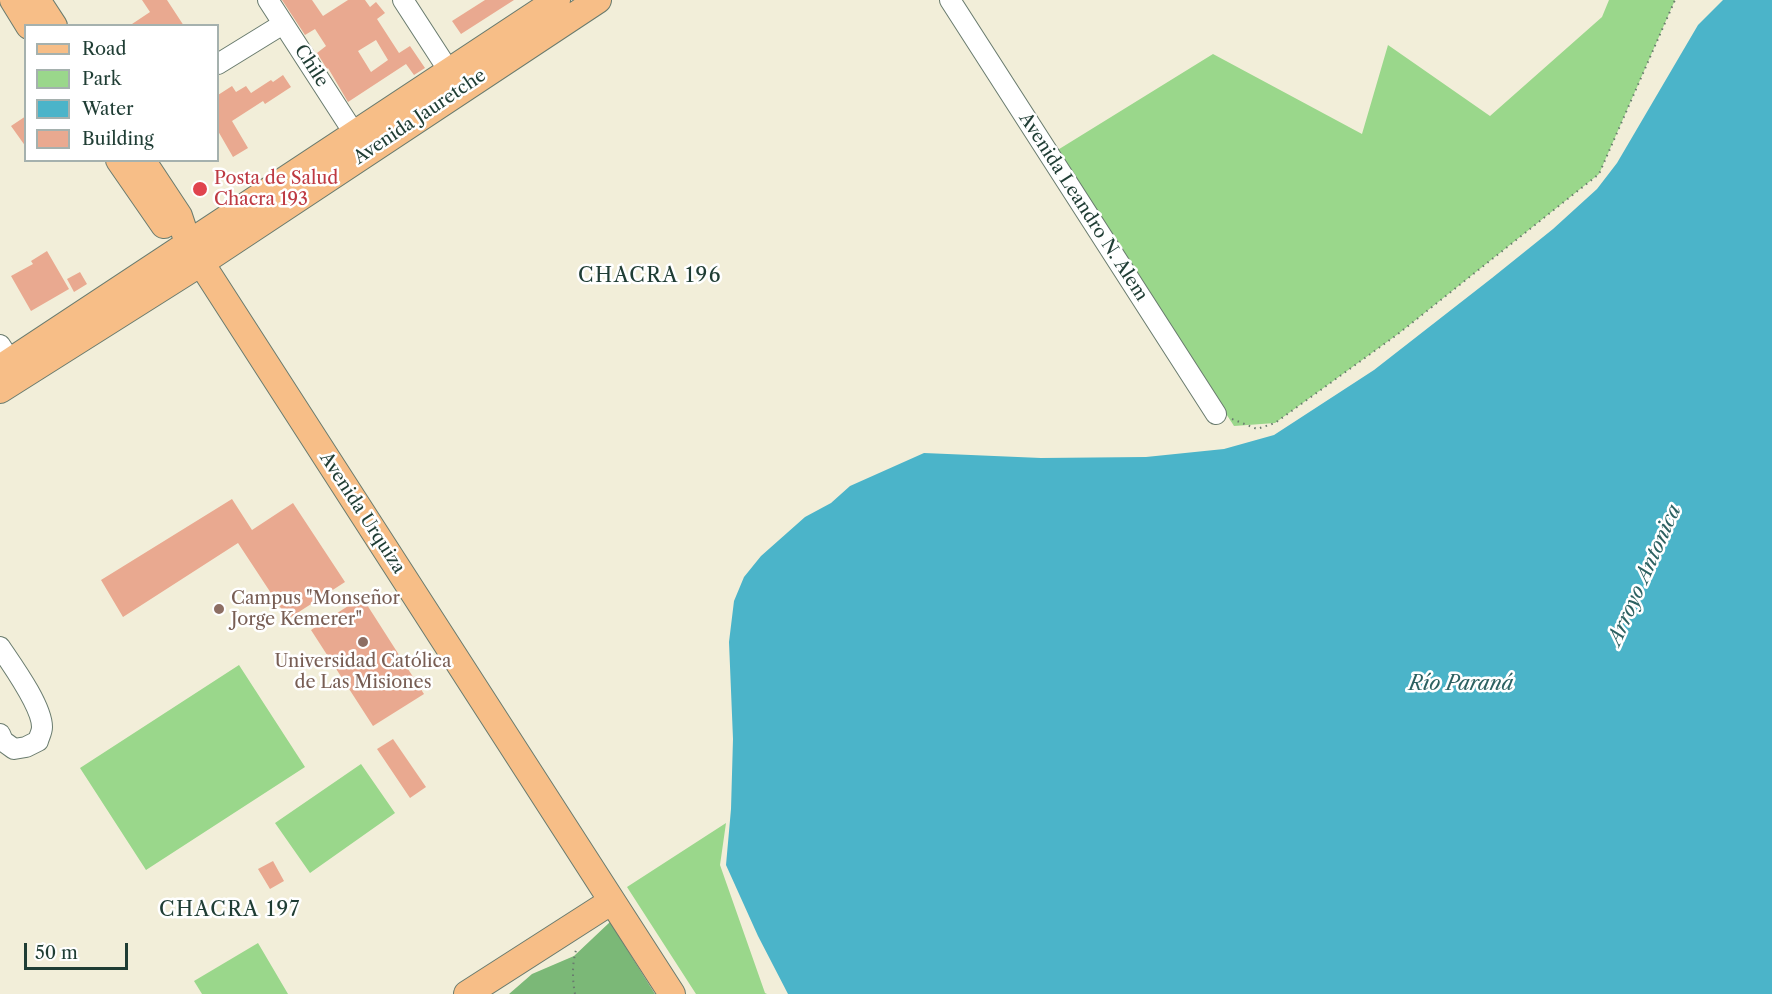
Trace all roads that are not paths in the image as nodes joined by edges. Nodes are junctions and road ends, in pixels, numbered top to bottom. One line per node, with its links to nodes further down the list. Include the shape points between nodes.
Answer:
1 (13, 0): 8 (main road)
2 (37, 0): 9 (main road)
3 (267, 0): 10 (street, Chile)
4 (403, 0): 12 (street)
5 (597, 0): 16 (main road, Avenida Jauretche)
6 (950, 0): 18 (street, Avenida Leandro N. Alem)
7 (550, 2): 12 (main road, Avenida Jauretche)
8 (28, 24)
9 (53, 24)
10 (283, 24): 11 (street); 13 (street, Chile)
11 (219, 63)
12 (449, 70): 13 (main road, Avenida Jauretche)
13 (354, 133): 16 (main road, Avenida Jauretche)
14 (120, 162): 16 (main road, Avenida Urquiza, via 166,228)
15 (143, 162): 16 (main road, Avenida Urquiza, via 179,216)
16 (195, 253): 17 (main road, Avenida Jauretche); 21 (main road, Avenida Urquiza)
17 (6, 368)
18 (1224, 414)
19 (0, 647): 20 (street, via 37,708 42,728 38,741 14,749)
20 (0, 734)
21 (612, 901): 22 (main road); 23 (main road, Avenida Urquiza)
22 (466, 994)
23 (672, 994)

